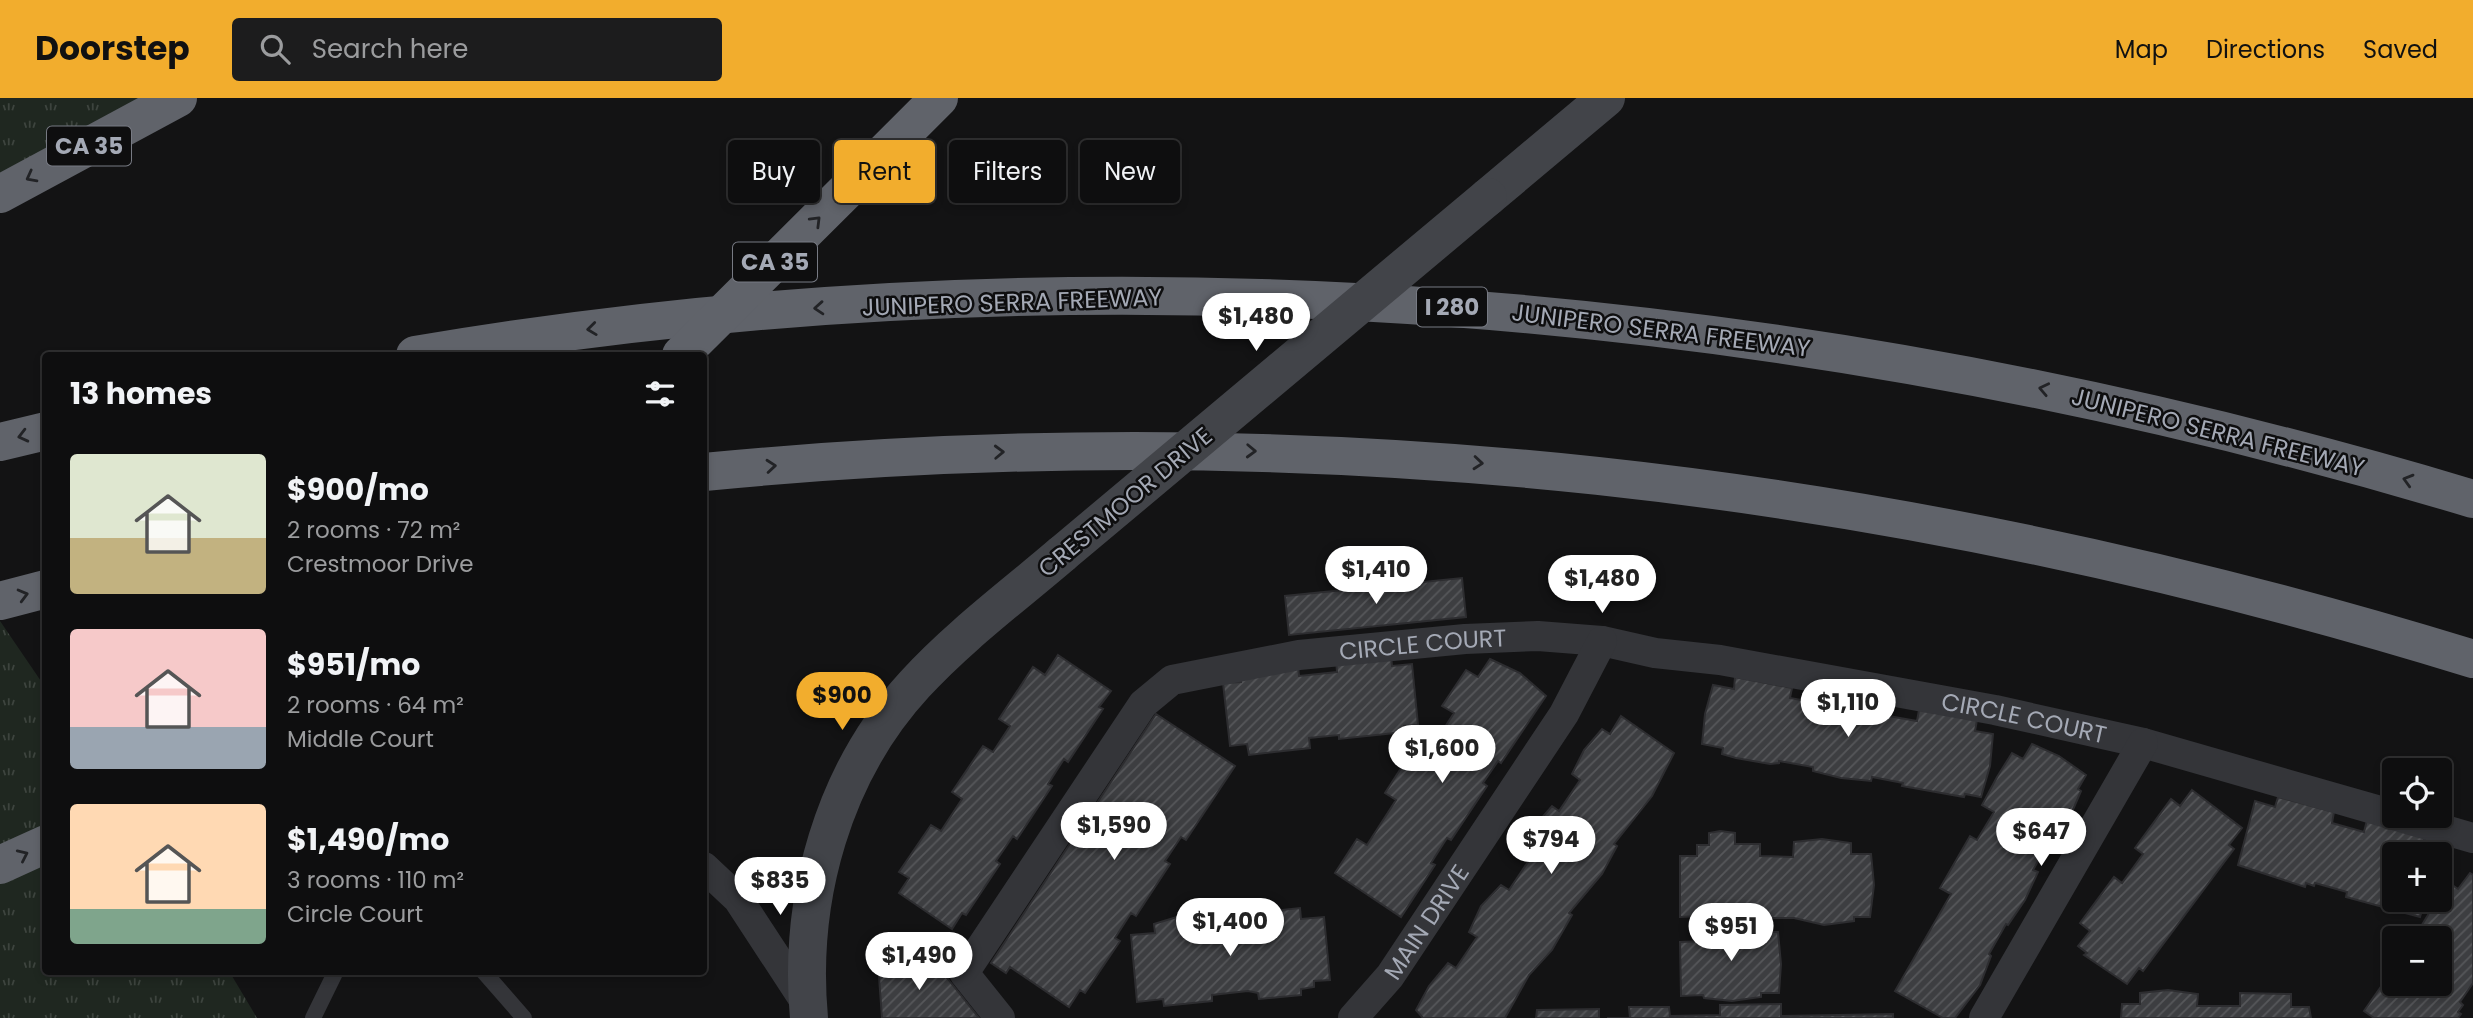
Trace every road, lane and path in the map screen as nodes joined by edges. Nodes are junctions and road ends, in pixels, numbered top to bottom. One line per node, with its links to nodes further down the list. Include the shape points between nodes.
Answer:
1 (178, 98): 4 (highway, CA 35, one-way to 4)
2 (939, 98): 6 (highway, CA 35, one-way to 2, bridge)
3 (1606, 98): 24 (street, CRESTMOOR DRIVE, bridge, via 916,682 851,772 829,833 814,894 807,973)
4 (0, 194)
5 (437, 352): 10 (highway, JUNIPERO SERRA FREEWAY / I 280, one-way to 5, via 2253,438 1988,378 1692,330 1457,308 1227,298 974,300 680,319)
6 (684, 352)
7 (42, 432): 8 (highway, one-way to 8)
8 (0, 442)
9 (707, 472): 14 (highway, one-way to 14, via 959,454 1202,450 1434,460 1606,475 1836,506 2067,550 2296,607)
10 (2473, 499)
11 (42, 590): 12 (highway, one-way to 11)
12 (0, 601)
13 (1602, 640): 15 (street, CIRCLE COURT, via 1655,653 1720,660 1995,710); 27 (street, CIRCLE COURT, via 1538,636 1465,639 1299,655 1172,680 1143,704 964,973); 28 (street, MAIN DRIVE, via 1564,714 1390,976)
14 (2473, 659)
15 (2143, 743): 16 (street, CIRCLE COURT); 29 (street)
16 (2382, 811)
17 (2439, 828): 18 (street, CIRCLE COURT)
18 (2473, 838)
19 (42, 846): 20 (highway, one-way to 19)
20 (0, 865)
21 (707, 870): 24 (street, via 738,900)
22 (334, 975): 25 (lane)
23 (486, 975): 26 (lane)
24 (809, 1012)
25 (313, 1018)
26 (524, 1018)
27 (1000, 1018)
28 (1353, 1018)
29 (1984, 1018)

